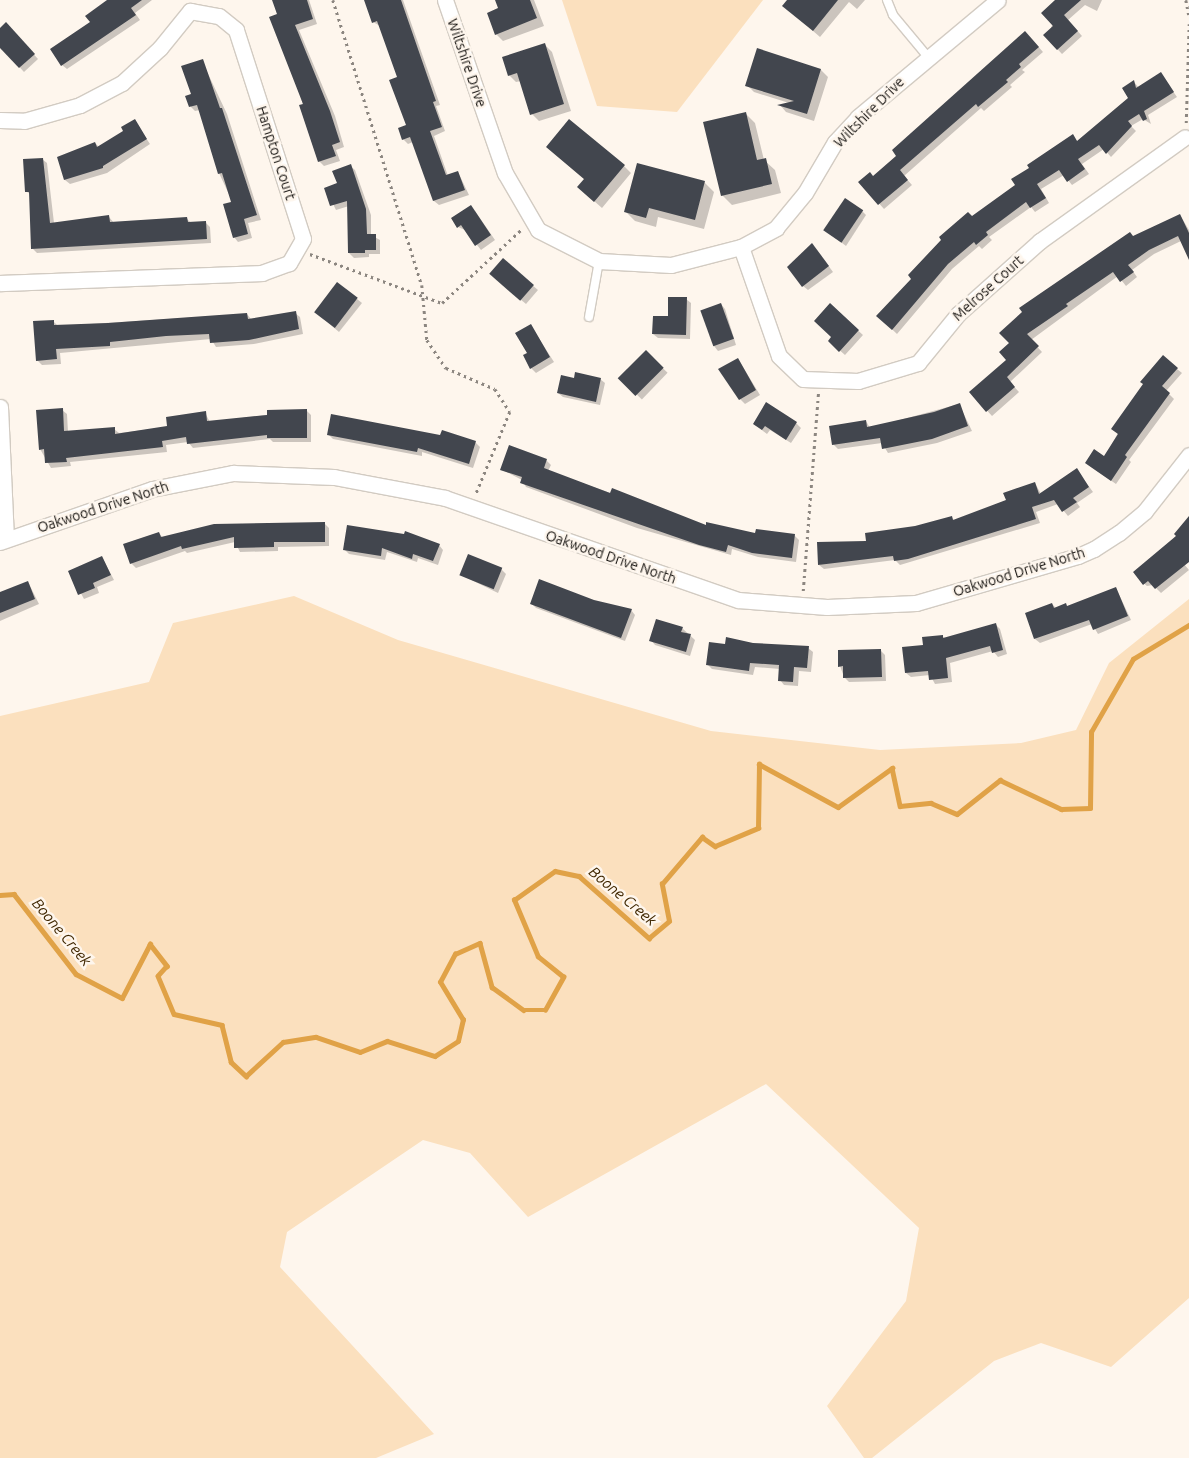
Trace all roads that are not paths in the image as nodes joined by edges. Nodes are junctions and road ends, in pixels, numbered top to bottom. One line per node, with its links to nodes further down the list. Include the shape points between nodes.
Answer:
1 (445, 0): 8 (street, Wiltshire Drive, via 505,173 538,230)
2 (887, 0): 4 (lane, via 894,15)
3 (998, 0): 4 (street, Wiltshire Drive)
4 (928, 57): 7 (street, Wiltshire Drive, via 835,142 805,193 776,228)
5 (0, 120): 9 (street, Hampton Court, via 24,120 80,105 122,83 160,48 190,11 219,16 236,30 303,239 289,263 262,273)
6 (1185, 137): 7 (street, Melrose Court, via 1040,241 958,314 918,362 858,381 803,379 779,356)
7 (741, 246): 8 (street, Wiltshire Drive, via 671,265)
8 (599, 261): 10 (lane)
9 (0, 283)
10 (589, 317)
11 (0, 407): 13 (street)
12 (1189, 454): 13 (street, Oakwood Drive North, via 1139,516 1106,542 1078,556 916,602 827,607 738,600 445,498 334,477 233,473 152,489)
13 (3, 540)

